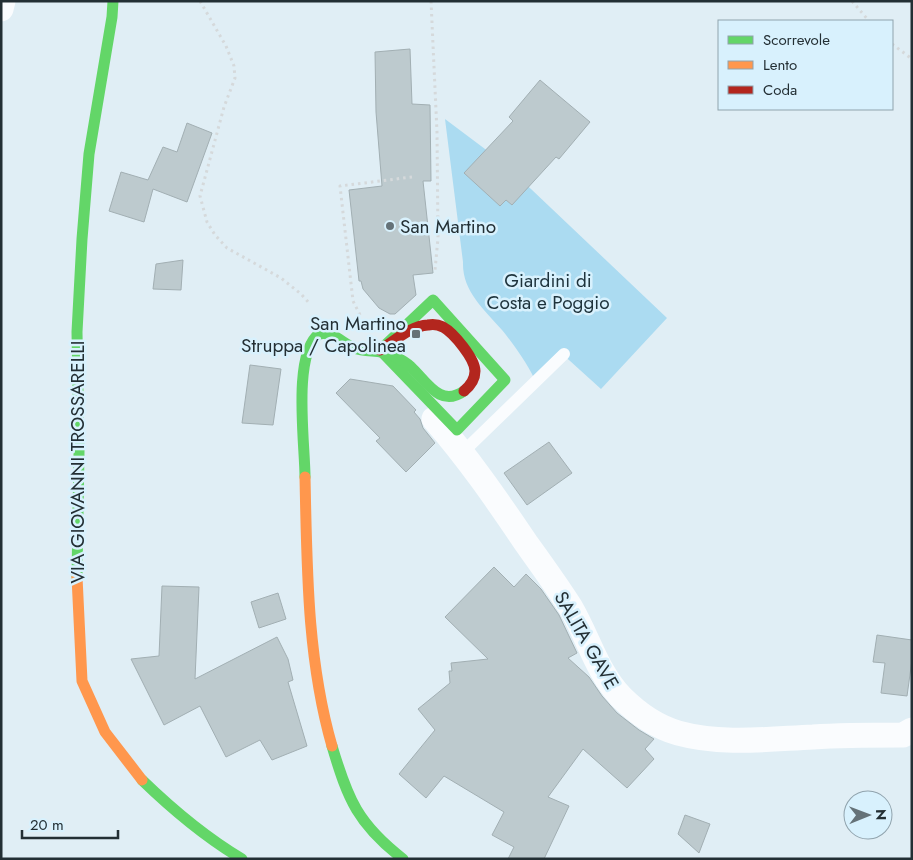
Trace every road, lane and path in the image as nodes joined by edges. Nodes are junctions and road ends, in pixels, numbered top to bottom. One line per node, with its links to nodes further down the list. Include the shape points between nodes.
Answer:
1 (3, 1): 6 (street)
2 (113, 1): 19 (street, VIA GIOVANNI TROSSARELLI, via 89,154 77,332 77,590 82,681 105,732 137,775 172,809)
3 (200, 1): 14 (path, via 226,46 235,78 200,196 207,222 228,248 281,278 301,294 317,312)
4 (431, 1): 10 (path)
5 (852, 1): 7 (path)
6 (1, 10)
7 (869, 20)
8 (893, 45): 9 (path)
9 (912, 59)
10 (436, 174): 11 (path); 13 (path, via 438,238)
11 (431, 175)
12 (412, 177): 15 (path, via 340,186 353,301)
13 (433, 300): 15 (street); 15 (street, via 504,380 457,430)
14 (325, 332): 15 (street, SALITA GAVE, via 354,348); 20 (street, via 315,337 305,355 303,394 311,639 330,743 347,794 370,829)
15 (371, 350): 15 (street, via 390,353 408,364 443,396 455,397 468,389 474,377 473,361 442,326 414,327); 17 (street, SALITA GAVE)
16 (564, 354): 17 (lane)
17 (463, 452): 18 (street, SALITA GAVE, via 572,609 601,669 620,696 638,712 676,733 712,738 742,740)
18 (909, 734)
19 (242, 859)
20 (402, 859)

